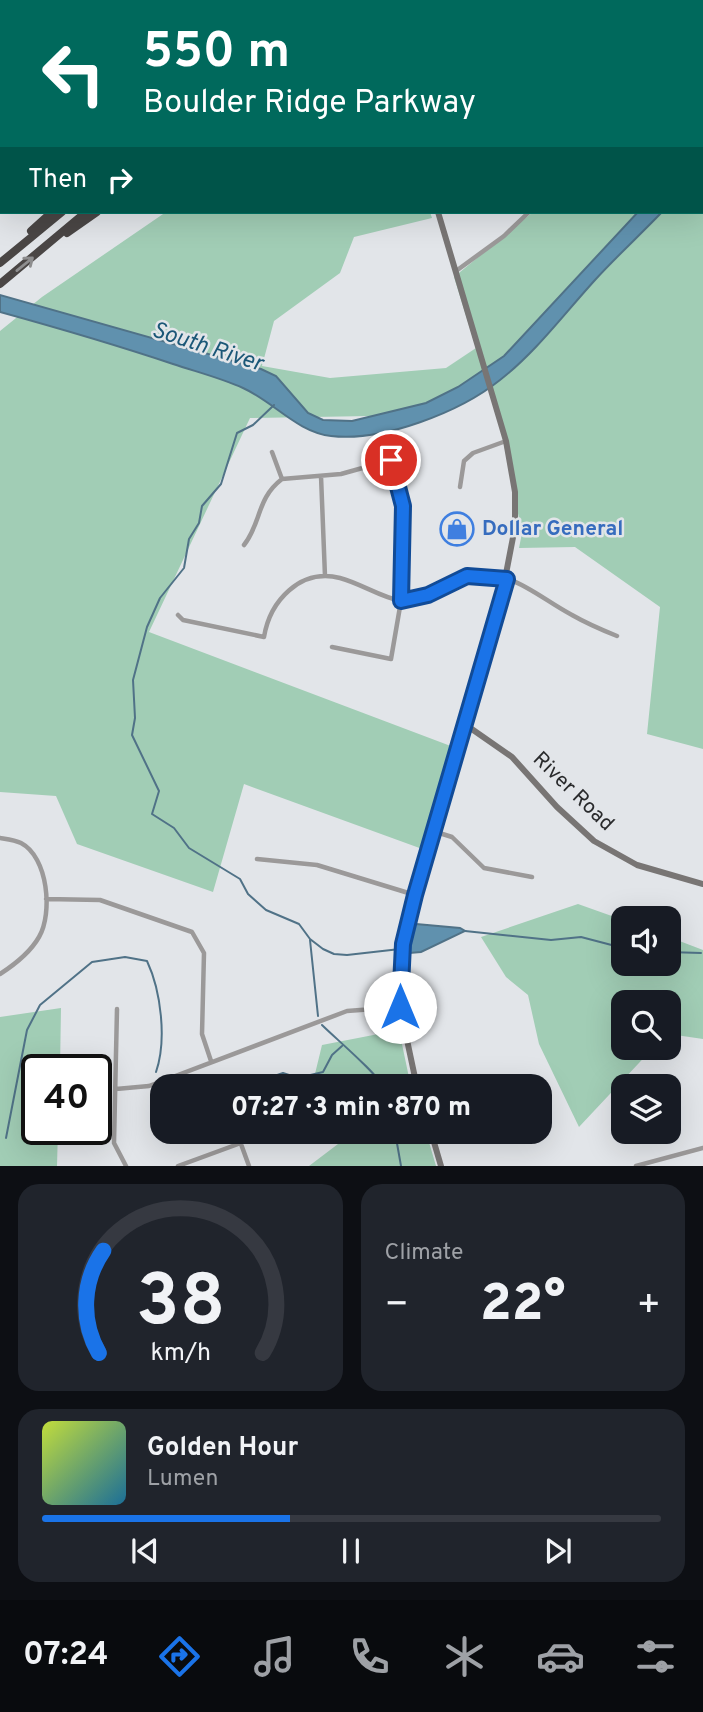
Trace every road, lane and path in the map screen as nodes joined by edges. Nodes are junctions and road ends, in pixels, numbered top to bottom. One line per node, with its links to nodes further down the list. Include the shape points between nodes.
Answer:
1 (50, 214): 8 (highway)
2 (60, 214): 8 (highway)
3 (84, 214): 7 (highway)
4 (94, 214): 7 (highway)
5 (439, 214): 9 (street)
6 (527, 214): 9 (street)
7 (50, 243): 10 (highway, one-way to 7)
8 (0, 262)
9 (455, 271): 11 (street)
10 (0, 284)
11 (506, 441): 15 (street, via 464,461); 18 (street, via 516,492)
12 (272, 452): 14 (street)
13 (321, 476): 14 (street); 17 (street); 19 (street, via 391,460 403,506)
14 (282, 479): 16 (street, via 262,499 253,534)
15 (460, 487)
16 (244, 545)
17 (325, 576): 19 (street); 20 (street, via 284,594 270,612 264,637 183,620)
18 (507, 579): 19 (street, via 467,576 428,595); 21 (street); 23 (street)
19 (401, 601): 22 (street, via 391,659)
20 (178, 615)
21 (617, 636)
22 (331, 647)
23 (466, 725): 24 (street); 28 (street, River Road, via 512,757 594,841 637,865)
24 (433, 831): 27 (street, via 452,836 484,868); 29 (street)
25 (0, 838): 30 (street, via 22,843 34,855)
26 (257, 859): 29 (street, via 317,865)
27 (532, 877)
28 (703, 884)
29 (415, 895): 32 (street, via 403,944)
30 (46, 899): 31 (street, via 41,935); 34 (street, via 100,900 192,932 204,953 202,1034)
31 (0, 974)
32 (400, 1007): 34 (street, via 347,1011); 35 (street)
33 (117, 1009): 36 (street)
34 (211, 1061): 36 (street, via 149,1086)
35 (414, 1074)
36 (116, 1089): 41 (street, via 114,1143)
37 (238, 1144): 42 (street)
38 (241, 1144): 43 (street)
39 (435, 1144): 44 (street)
40 (703, 1148): 45 (street)
41 (126, 1166)
42 (178, 1166)
43 (249, 1166)
44 (441, 1166)
45 (636, 1166)

